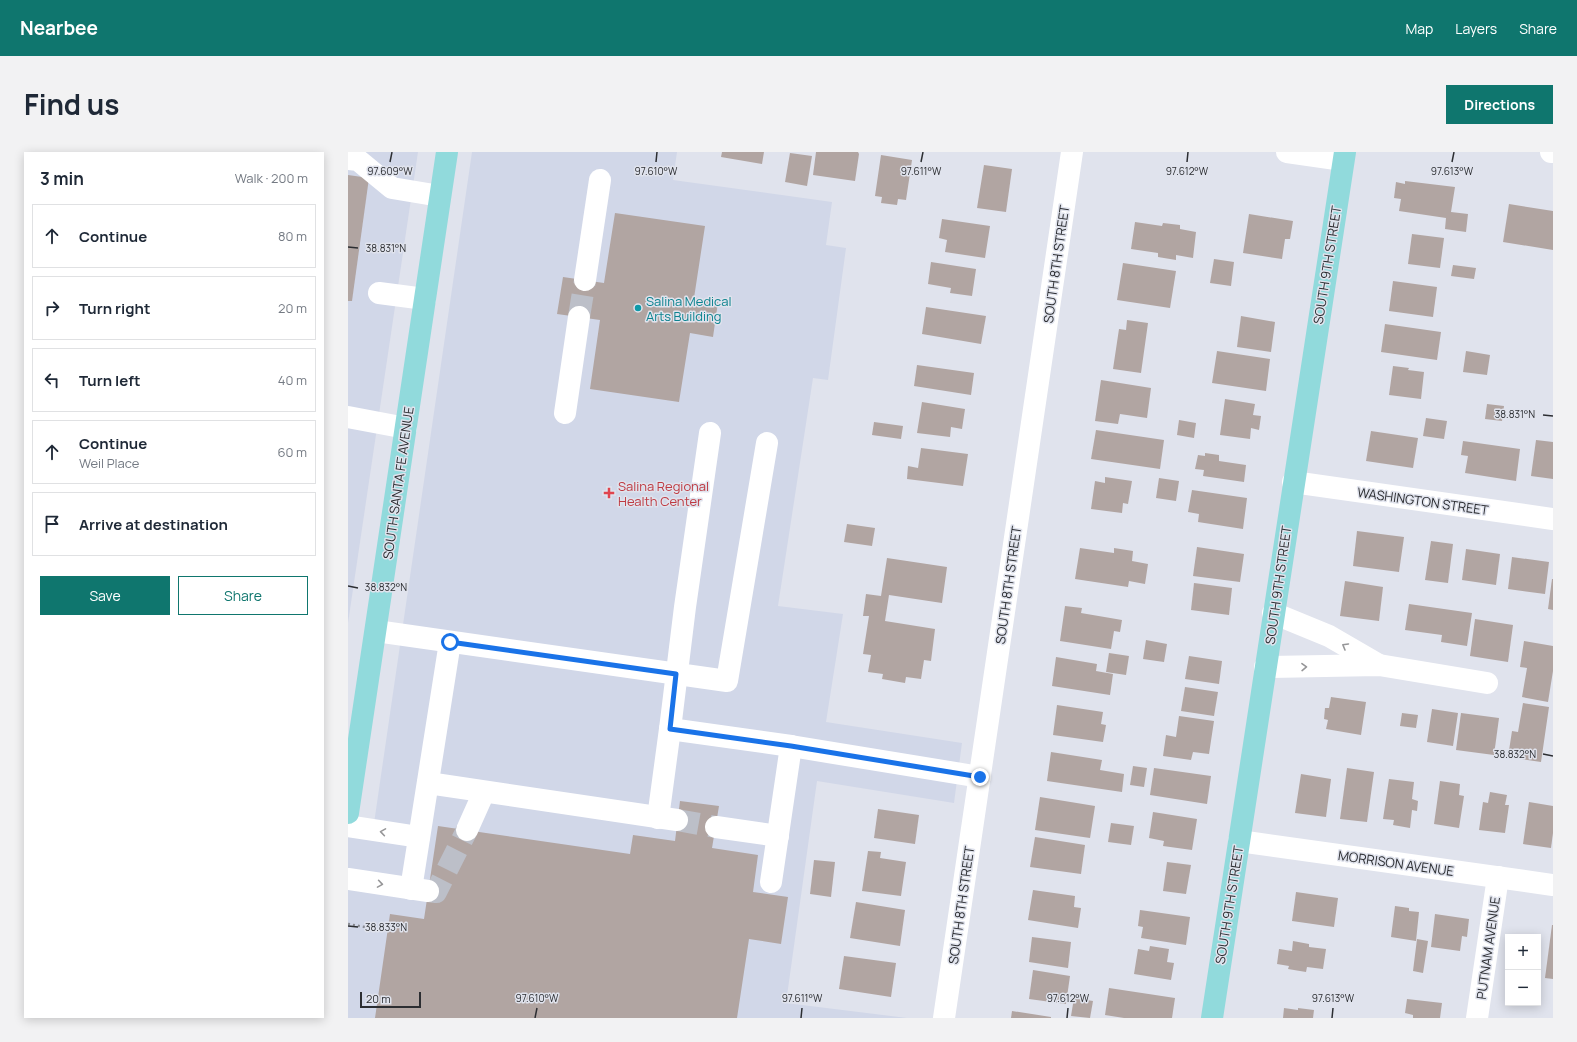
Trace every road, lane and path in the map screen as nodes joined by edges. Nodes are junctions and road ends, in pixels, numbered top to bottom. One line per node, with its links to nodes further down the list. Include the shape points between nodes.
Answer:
1 (447, 152): 7 (main road, SOUTH SANTA FE AVENUE)
2 (1072, 152): 28 (street, SOUTH 8TH STREET)
3 (1287, 152): 4 (street)
4 (1344, 156): 17 (main road, SOUTH 9TH STREET)
5 (348, 159): 7 (street, via 358,160 392,188)
6 (600, 180): 8 (street)
7 (440, 196): 10 (main road, SOUTH SANTA FE AVENUE)
8 (586, 280)
9 (379, 293): 10 (street)
10 (424, 300): 14 (main road, SOUTH SANTA FE AVENUE)
11 (579, 317): 12 (street)
12 (565, 413)
13 (348, 417): 14 (street)
14 (406, 428): 20 (main road, SOUTH SANTA FE AVENUE)
15 (710, 433): 24 (street)
16 (767, 443): 24 (street, via 727,680)
17 (1293, 482): 18 (street, WASHINGTON STREET); 19 (main road, SOUTH 9TH STREET)
18 (1553, 519)
19 (1274, 613): 22 (street, one-way to 19, via 1329,636); 23 (main road, SOUTH 9TH STREET)
20 (376, 631): 21 (street); 31 (main road, SOUTH SANTA FE AVENUE)
21 (450, 642): 24 (street); 29 (street)
22 (1379, 665): 23 (street, one-way to 22); 25 (street)
23 (1265, 667): 37 (main road, SOUTH 9TH STREET)
24 (676, 674): 26 (street)
25 (1487, 683)
26 (670, 729): 27 (street); 30 (street, via 668,819)
27 (791, 746): 28 (street); 35 (street)
28 (980, 777): 44 (street, SOUTH 8TH STREET)
29 (428, 783): 30 (street); 36 (street)
30 (484, 792): 34 (street)
31 (348, 813)
32 (348, 826): 36 (street, one-way to 32)
33 (716, 826): 35 (street)
34 (466, 830)
35 (778, 836): 40 (street)
36 (419, 837): 39 (street, one-way to 36, via 420,890)
37 (1239, 841): 38 (street, MORRISON AVENUE); 45 (main road, SOUTH 9TH STREET)
38 (1498, 877): 41 (street, MORRISON AVENUE); 46 (street, PUTNAM AVENUE)
39 (348, 879)
40 (771, 882)
41 (1553, 885)
42 (348, 924): 43 (path)
43 (376, 929)
44 (944, 1018)
45 (1212, 1018)
46 (1478, 1018)

